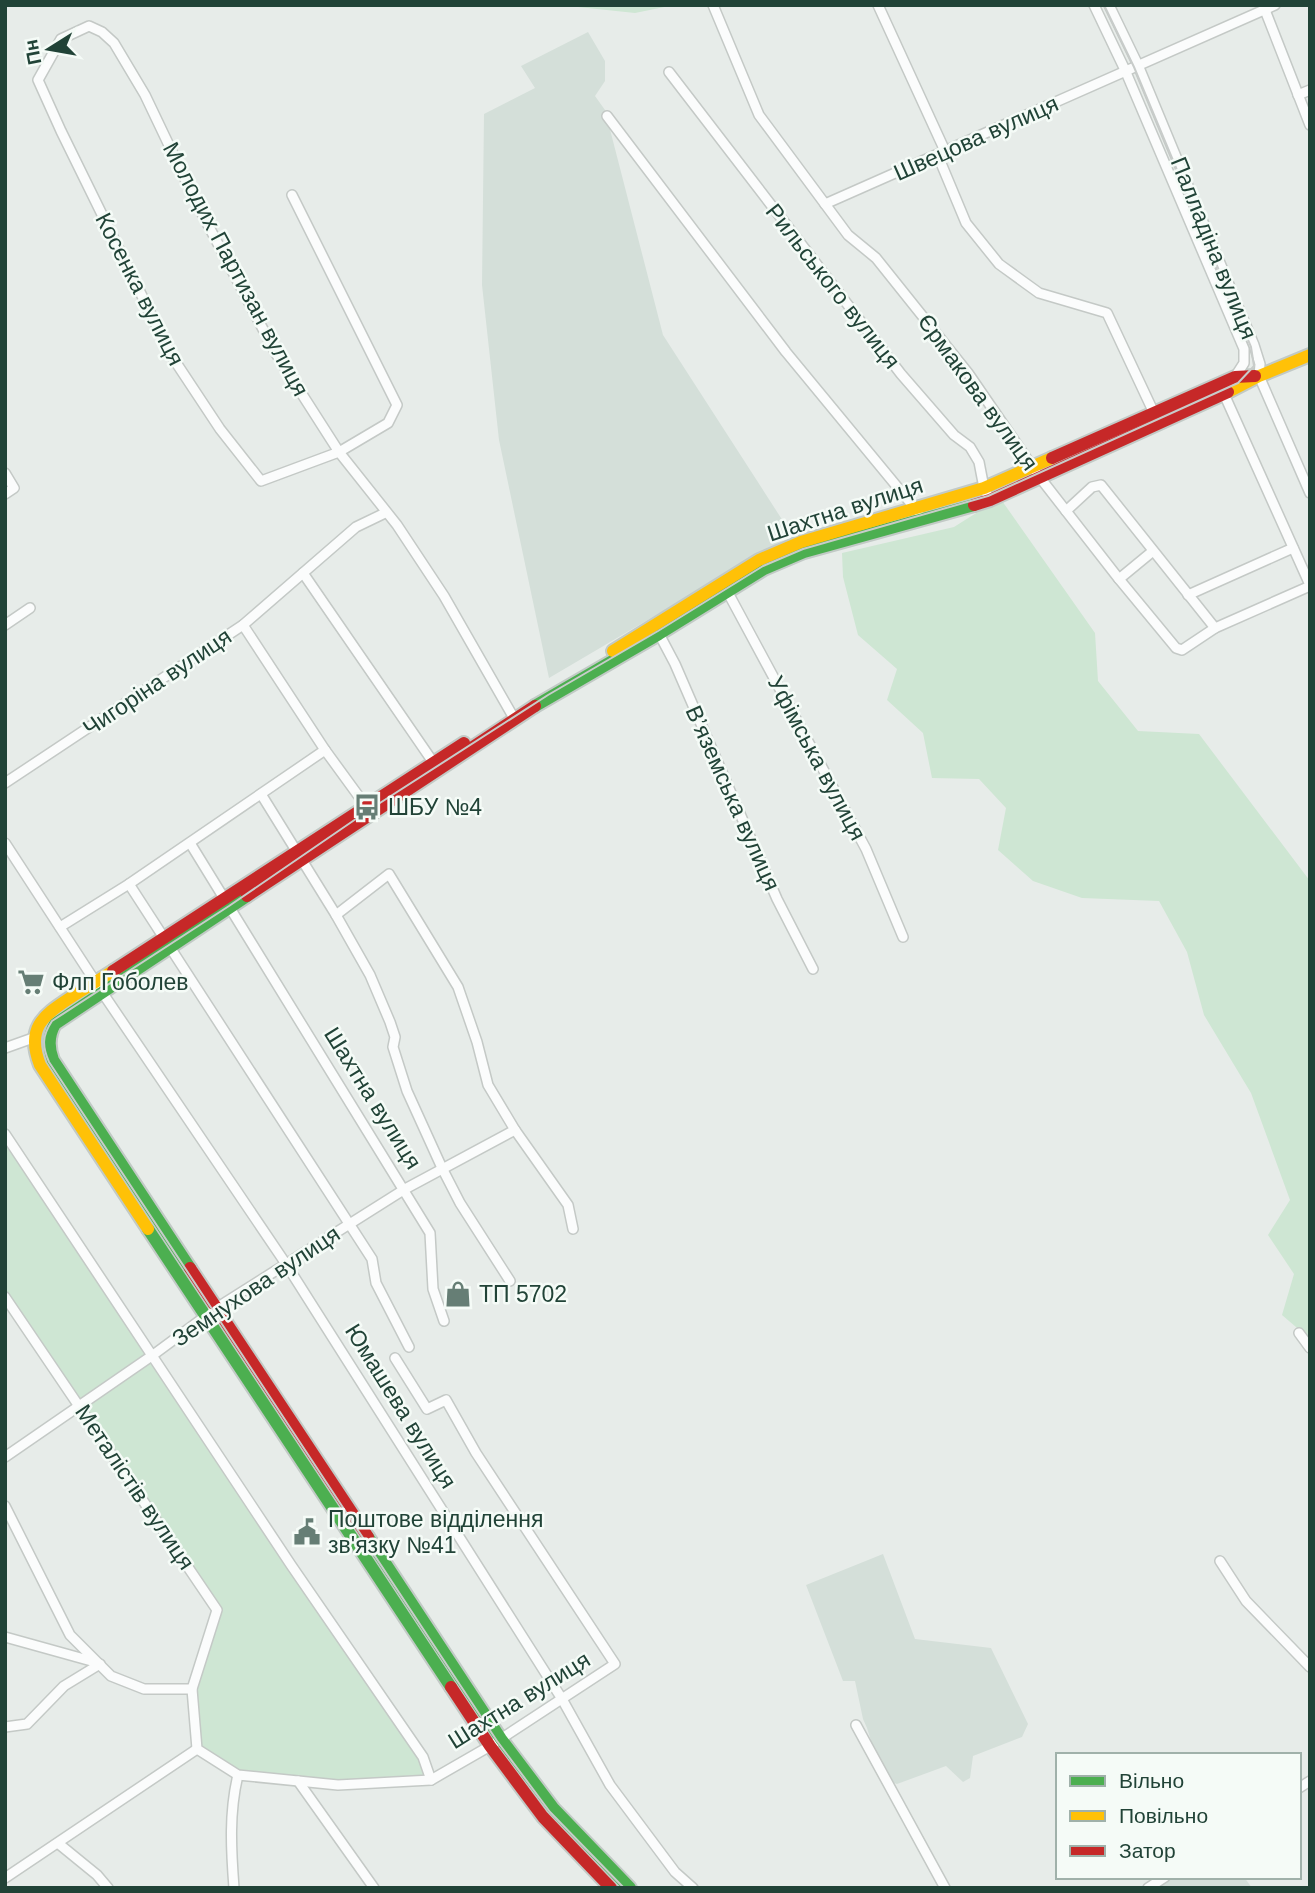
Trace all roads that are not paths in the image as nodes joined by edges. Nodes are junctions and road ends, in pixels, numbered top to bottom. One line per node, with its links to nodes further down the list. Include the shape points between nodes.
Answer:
1 (724, 5): 6 (street)
2 (878, 5): 16 (street)
3 (1094, 5): 10 (street)
4 (1109, 5): 9 (street, Палладіна вулиця)
5 (1275, 5): 7 (street, Швецова вулиця)
6 (715, 10): 18 (street, Єрмакова вулиця, via 759,115)
7 (1259, 10): 9 (street, Швецова вулиця); 13 (street)
8 (89, 26): 25 (street, Молодих Партизан вулиця, via 114,43 145,95 275,352); 25 (street, Косенка вулиця, via 61,39 38,80 171,355 261,481)
9 (1138, 65): 10 (street, Швецова вулиця); 21 (street, Палладіна вулиця, via 1254,345)
10 (1125, 70): 16 (street, Швецова вулиця); 20 (street, via 1244,349)
11 (669, 72): 31 (street, Рильського вулиця, via 901,374 970,447)
12 (1310, 90): 13 (street)
13 (1298, 95): 15 (street)
14 (607, 116): 34 (street, via 786,352)
15 (1310, 125)
16 (942, 154): 18 (street, Швецова вулиця); 24 (street, via 966,223 999,264 1040,293 1107,313)
17 (292, 195): 25 (street, via 397,405 387,423)
18 (825, 204): 26 (street, Єрмакова вулиця, via 848,235 876,258 960,363)
19 (1310, 355): 21 (main road, Шахтна вулиця)
20 (1244, 363): 21 (street); 22 (street)
21 (1259, 376): 22 (main road, Шахтна вулиця); 23 (main road, Шахтна вулиця); 29 (street, Палладіна вулиця)
22 (1235, 377): 24 (main road, Шахтна вулиця)
23 (1224, 394): 28 (main road, Шахтна вулиця); 35 (street)
24 (1154, 413): 26 (main road, Шахтна вулиця)
25 (339, 452): 33 (street, Молодих Партизан вулиця)
26 (1033, 467): 28 (street, Єрмакова вулиця); 31 (main road, Шахтна вулиця)
27 (5, 473): 30 (street, via 15,488)
28 (1041, 478): 31 (main road, Шахтна вулиця); 32 (street, Єрмакова вулиця)
29 (1310, 493)
30 (5, 494)
31 (987, 494): 34 (main road, Шахтна вулиця)
32 (1066, 511): 36 (street, via 1092,487 1101,485); 38 (street, Єрмакова вулиця)
33 (386, 513): 37 (street, Чигоріна вулиця, via 356,527); 47 (street, via 444,596)
34 (919, 514): 40 (main road, Шахтна вулиця, via 801,542 759,560)
35 (1293, 548): 39 (street); 41 (street)
36 (1153, 551): 38 (street); 41 (street)
37 (303, 573): 44 (street, Чигоріна вулиця); 49 (street)
38 (1119, 579): 45 (street, Єрмакова вулиця, via 1176,648 1188,648)
39 (1310, 585): 45 (street, Єрмакова вулиця)
40 (725, 588): 46 (main road, Шахтна вулиця); 61 (street, Уфімська вулиця, via 866,849)
41 (1188, 595): 45 (street)
42 (30, 608): 43 (street)
43 (5, 625)
44 (243, 625): 48 (street); 50 (street, Чигоріна вулиця)
45 (1214, 628)
46 (657, 630): 47 (main road, Шахтна вулиця); 63 (street, В’яземська вулиця)
47 (512, 717): 49 (main road, Шахтна вулиця); 52 (main road, Шахтна вулиця)
48 (325, 750): 51 (street); 52 (street)
49 (433, 762): 52 (main road, Шахтна вулиця)
50 (5, 783)
51 (261, 794): 54 (street); 55 (street, Шахтна вулиця)
52 (368, 809): 55 (main road, Шахтна вулиця)
53 (5, 843): 59 (street, Юмашева вулиця)
54 (190, 843): 56 (street); 57 (street, Шахтна вулиця)
55 (298, 856): 57 (main road, Шахтна вулиця); 58 (street, Шахтна вулиця)
56 (129, 884): 59 (street); 60 (street, Юмашева вулиця)
57 (228, 904): 60 (main road, Шахтна вулиця); 62 (main road, Шахтна вулиця); 70 (street, Шахтна вулиця)
58 (336, 915): 67 (street, via 389,874 458,987 488,1085); 69 (street, Шахтна вулиця, via 390,1022 407,1091)
59 (60, 927): 64 (street, Юмашева вулиця)
60 (163, 937): 62 (street, Юмашева вулиця); 64 (main road, Шахтна вулиця)
61 (903, 937)
62 (170, 949): 64 (main road, Шахтна вулиця); 71 (street, Юмашева вулиця)
63 (813, 969)
64 (99, 987): 65 (main road, Шахтна вулиця, via 46,1014); 73 (street, Юмашева вулиця); 76 (main road, Шахтна вулиця, via 55,1024 48,1049)
65 (33, 1038): 66 (street); 76 (main road, via 40,1065)
66 (5, 1048)
67 (515, 1130): 69 (street, Земнухова вулиця); 72 (street, via 568,1205)
68 (5, 1134): 81 (street)
69 (442, 1168): 70 (street, Земнухова вулиця); 74 (street, Шахтна вулиця)
70 (405, 1189): 71 (street, Земнухова вулиця); 77 (street, Шахтна вулиця, via 430,1233 433,1289)
71 (349, 1224): 73 (street, Земнухова вулиця); 79 (street, Юмашева вулиця, via 372,1259 376,1283)
72 (573, 1228)
73 (286, 1264): 76 (street, Земнухова вулиця); 91 (street, Юмашева вулиця)
74 (510, 1281)
75 (5, 1297): 83 (street, Металістів вулиця)
76 (212, 1310): 81 (street, Земнухова вулиця); 94 (main road)
77 (444, 1321)
78 (1299, 1333): 80 (street)
79 (409, 1347)
80 (1310, 1349)
81 (153, 1356): 83 (street, Земнухова вулиця); 97 (street, via 423,1757)
82 (395, 1358): 91 (street, Шахтна вулиця, via 427,1409 446,1400 615,1664)
83 (81, 1406): 84 (street, Земнухова вулиця); 90 (street, Металістів вулиця, via 217,1610)
84 (5, 1457)
85 (5, 1506): 88 (street, via 70,1635)
86 (1220, 1561): 89 (street, via 1246,1601)
87 (5, 1637): 88 (street)
88 (100, 1664): 90 (street, via 111,1676 144,1689); 93 (street, via 64,1686 27,1724)
89 (1310, 1667)
90 (192, 1689): 95 (street, Металістів вулиця)
91 (562, 1699): 94 (street, Шахтна вулиця); 106 (street, Юмашева вулиця, via 610,1785 675,1872)
92 (856, 1725): 107 (street)
93 (5, 1727)
94 (495, 1742): 97 (street, Шахтна вулиця); 104 (main road, via 543,1817); 105 (main road)
95 (197, 1749): 96 (street); 99 (street)
96 (238, 1775): 98 (street); 102 (street, via 232,1798)
97 (431, 1780): 98 (street, via 338,1786)
98 (298, 1781): 103 (street)
99 (59, 1844): 100 (street); 101 (street)
100 (5, 1878)
101 (108, 1888)
102 (234, 1888)
103 (374, 1888)
104 (611, 1888)
105 (630, 1888)
106 (693, 1888)
107 (945, 1888)

